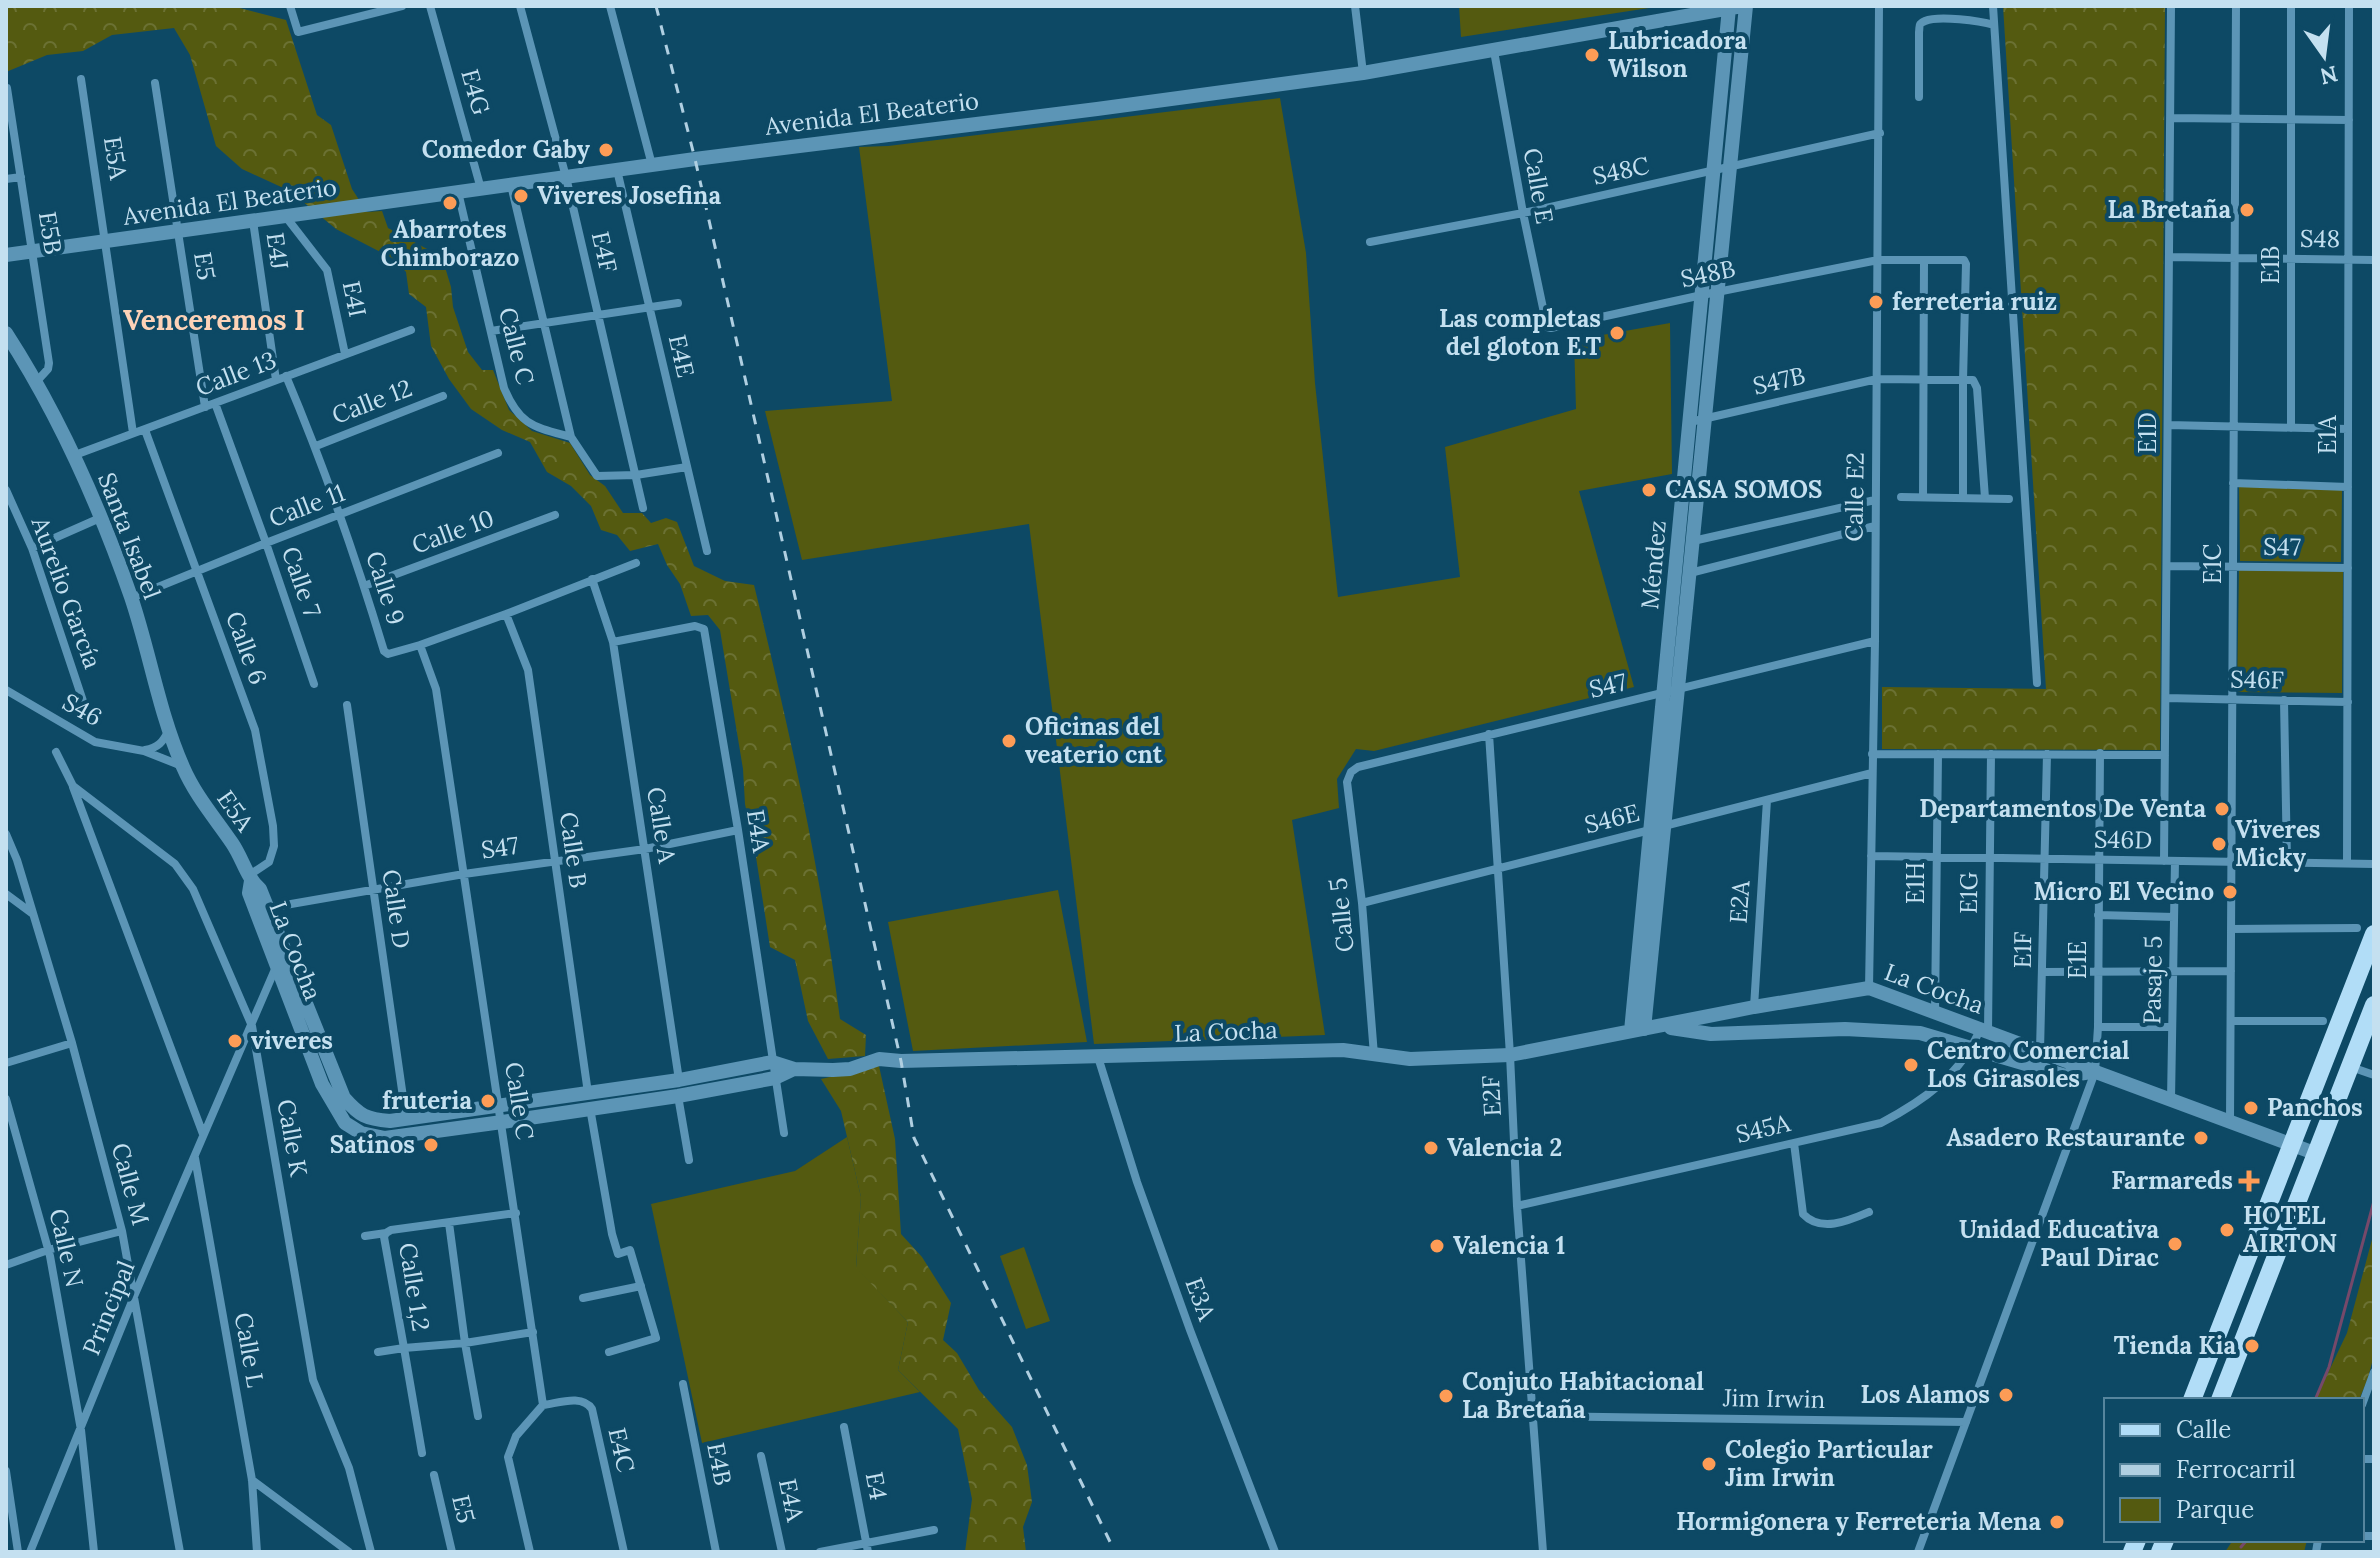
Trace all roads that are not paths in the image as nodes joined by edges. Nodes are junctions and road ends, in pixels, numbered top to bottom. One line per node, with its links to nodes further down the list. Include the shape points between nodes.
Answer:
1 (290, 6): 2 (street, via 298,32)
2 (402, 6)
3 (430, 6): 34 (street, E4G)
4 (520, 6): 31 (street, E4F)
5 (610, 6): 26 (street)
6 (1355, 6): 16 (street)
7 (1879, 6): 25 (street, Calle E2)
8 (1993, 6): 14 (street)
9 (2171, 6): 21 (street, E1D)
10 (2236, 6): 22 (street, E1C)
11 (2291, 6): 23 (street, E1B)
12 (2349, 6): 24 (street, E1A)
13 (1739, 7): 15 (street, Avenida El Beaterio); 27 (street, Méndez); 29 (street, Méndez)
14 (1994, 25): 20 (street, via 1923,21); 117 (street)
15 (1494, 51): 16 (street, Avenida El Beaterio); 36 (street, Calle E)
16 (1363, 73): 26 (street, Avenida El Beaterio)
17 (81, 79): 40 (street, E5A)
18 (155, 83): 39 (street, E5)
19 (7, 88): 30 (street, E5B)
20 (1919, 97)
21 (2171, 118): 22 (street); 44 (street, E1D)
22 (2235, 119): 23 (street); 45 (street, E1C)
23 (2291, 119): 24 (street); 46 (street, E1B)
24 (2349, 120): 47 (street, E1A)
25 (1880, 133): 27 (street, S48C); 48 (street, Calle E2)
26 (652, 165): 28 (street, Avenida El Beaterio)
27 (1730, 167): 29 (street, S48C); 51 (street, Méndez)
28 (617, 170): 31 (street, Avenida El Beaterio); 54 (street, E4E)
29 (1714, 171): 36 (street, S48C); 52 (street, Méndez)
30 (21, 177): 32 (street); 42 (street, E5B)
31 (566, 177): 33 (street, Avenida El Beaterio); 55 (street, E4F)
32 (6, 179)
33 (511, 185): 34 (street, Avenida El Beaterio); 56 (street)
34 (481, 189): 35 (street, Avenida El Beaterio)
35 (458, 192): 37 (street, Avenida El Beaterio); 59 (street, Calle C)
36 (1523, 213): 41 (street, S48C); 57 (street, Calle E)
37 (286, 217): 38 (street, Avenida El Beaterio); 61 (street, E4I, via 327,270)
38 (253, 221): 39 (street, Avenida El Beaterio); 65 (street, E4J)
39 (178, 231): 40 (street, Avenida El Beaterio); 70 (street, E5)
40 (106, 241): 42 (street, Avenida El Beaterio); 78 (street, E5A)
41 (1370, 242)
42 (33, 251): 43 (street, Avenida El Beaterio); 67 (street, E5B, via 49,363)
43 (6, 255)
44 (2169, 257): 45 (street, S48); 73 (street, E1D)
45 (2235, 258): 46 (street, S48); 74 (street, E1C)
46 (2291, 259): 47 (street, S48); 75 (street, E1B)
47 (2349, 259): 50 (street, S48); 76 (street, E1A)
48 (1878, 260): 49 (street, S48B); 51 (street, S48B); 63 (street, Calle E2)
49 (1924, 260): 64 (street); 66 (street, S48B, via 1961,259 1966,264)
50 (2374, 260)
51 (1718, 292): 52 (street, S48B); 71 (street, Méndez)
52 (1702, 295): 57 (street, S48B); 72 (street, Méndez)
53 (678, 303): 54 (street)
54 (649, 307): 55 (street); 83 (street, E4E)
55 (598, 315): 56 (street); 84 (street, E4F)
56 (543, 323): 59 (street); 79 (street)
57 (1547, 327)
58 (411, 330): 61 (street, Calle 13)
59 (491, 331): 79 (street, Calle C, via 512,407 535,427)
60 (6, 333): 67 (street, Santa Isabel)
61 (345, 354): 62 (street, Calle 13)
62 (286, 376): 65 (street, Calle 13); 80 (street, Calle 9)
63 (1877, 379): 64 (street, S47B); 71 (street, S47B); 93 (street, Calle E2)
64 (1924, 379): 66 (street, S47B); 89 (street)
65 (276, 380): 69 (street, Calle 13)
66 (1963, 380): 90 (street); 91 (street, via 1973,380 1977,388)
67 (37, 381): 82 (street, Santa Isabel)
68 (443, 396): 80 (street, Calle 12)
69 (215, 403): 70 (street, Calle 13); 100 (street, Calle 7)
70 (205, 407): 77 (street, Calle 13)
71 (1705, 418): 72 (street, S47B); 99 (street, Méndez)
72 (1690, 422): 101 (street, Méndez)
73 (2168, 425): 74 (street); 105 (street, E1D)
74 (2234, 426): 75 (street); 85 (street, E1C)
75 (2291, 428): 76 (street)
76 (2348, 429): 86 (street, E1A)
77 (145, 430): 78 (street, Calle 13); 108 (street, Calle 6)
78 (133, 433): 82 (street, Calle 13)
79 (571, 437): 84 (street, via 597,476)
80 (316, 446): 95 (street, Calle 9)
81 (498, 453): 95 (street, Calle 11)
82 (75, 455): 97 (street, Santa Isabel)
83 (687, 467): 84 (street); 103 (street, E4E)
84 (636, 475): 94 (street, E4F)
85 (2233, 483): 86 (street); 106 (street, E1C)
86 (2348, 487): 107 (street, E1A)
87 (6, 490): 102 (street, Aurelio García)
88 (1901, 497): 89 (street)
89 (1923, 497): 90 (street)
90 (1963, 497): 91 (street)
91 (1985, 498): 92 (street)
92 (2009, 499)
93 (1875, 500): 98 (street, Calle E2); 99 (street)
94 (643, 508)
95 (338, 515): 100 (street, Calle 11); 111 (street, Calle 9)
96 (555, 515): 111 (street, Calle 10)
97 (100, 518): 102 (street); 112 (street, Santa Isabel)
98 (1875, 526): 109 (street); 114 (street, Calle E2)
99 (1693, 541): 101 (street); 109 (street, Méndez)
100 (266, 543): 108 (street, Calle 11); 118 (street, Calle 7)
101 (1678, 544): 109 (street, Méndez)
102 (32, 548): 126 (street, Aurelio García)
103 (707, 551)
104 (636, 563): 110 (street, Calle 9)
105 (2167, 566): 106 (street, S47); 121 (street, E1D)
106 (2233, 566): 107 (street, S47); 122 (street, E1C)
107 (2348, 568): 124 (street, E1A)
108 (196, 571): 112 (street, Calle 11); 160 (street, Calle 6, via 255,730 273,826 269,862)
109 (1682, 574): 120 (street, Méndez)
110 (592, 579): 113 (street, Calle 9); 115 (street, Calle A)
111 (364, 586): 116 (street, Calle 9, via 384,651 396,654)
112 (131, 598): 127 (street, Santa Isabel)
113 (506, 614): 116 (street, Calle 9); 151 (street, Calle B, via 528,670)
114 (1875, 641): 120 (street, S47); 132 (street, Calle E2)
115 (613, 642): 143 (street, E4A, via 695,626 704,629); 145 (street, Calle A)
116 (420, 645): 159 (street, Calle C, via 436,689)
117 (2037, 683)
118 (314, 684)
119 (6, 690): 129 (street, S46, via 95,742)
120 (1672, 691): 128 (street, S47); 142 (street, Méndez)
121 (2166, 698): 122 (street, S46F); 136 (street, E1D)
122 (2232, 699): 123 (street, S46F); 154 (street, E1C)
123 (2284, 700): 124 (street, S46F); 155 (street)
124 (2348, 702): 156 (street, E1A)
125 (347, 705): 161 (street, Calle D)
126 (86, 710)
127 (169, 730): 129 (street, via 156,748); 137 (street, Santa Isabel)
128 (1489, 734): 138 (street, S47); 158 (street, E2F)
129 (144, 751): 137 (street, S46)
130 (56, 752): 140 (street, Calle K)
131 (2100, 753): 135 (street); 136 (street); 150 (street, E1E)
132 (1872, 754): 133 (street); 139 (street, Calle E2)
133 (1938, 754): 134 (street); 147 (street, E1H)
134 (1991, 754): 135 (street); 148 (street, E1G)
135 (2047, 754): 149 (street, E1F)
136 (2165, 755): 152 (street, E1D)
137 (183, 766): 160 (street, E5A)
138 (1351, 772): 163 (street, Calle 5, via 1347,782)
139 (1872, 773): 141 (street, S46E); 146 (street, Calle E2)
140 (73, 786): 182 (street, Calle K, via 175,864 193,889); 207 (street, Calle K)
141 (1767, 800): 142 (street, S46E); 178 (street, E2A)
142 (1658, 828): 158 (street, S46E); 185 (street, Méndez)
143 (738, 830): 145 (street, S47); 195 (street, E4A)
144 (6, 834): 165 (street, Calle M)
145 (645, 849): 151 (street, S47); 198 (street, Calle A)
146 (1871, 856): 147 (street, S46D); 176 (street, Calle E2)
147 (1937, 857): 148 (street, S46D); 179 (street, E1H)
148 (1990, 858): 149 (street, S46D); 186 (street, E1G)
149 (2045, 859): 150 (street, S46D); 175 (street, E1F)
150 (2099, 859): 152 (street, S46D); 166 (street, E1E)
151 (555, 860): 159 (street, S47); 201 (street, Calle B)
152 (2164, 861): 153 (street, S46D)
153 (2175, 861): 154 (street, S46D); 167 (street, Pasaje 5)
154 (2232, 862): 155 (street, S46D); 168 (street, E1C)
155 (2287, 862): 156 (street, S46D)
156 (2347, 863): 157 (street, S46D)
157 (2374, 864)
158 (1498, 869): 163 (street, S46E); 191 (street, E2F)
159 (464, 874): 161 (street, S47); 202 (street, Calle C)
160 (250, 878): 164 (street, La Cocha); 171 (street, La Cocha, via 249,893)
161 (372, 889): 164 (street, S47); 203 (street, Calle D)
162 (6, 894): 165 (street)
163 (1362, 903): 190 (street, Calle 5)
164 (268, 908): 170 (street, La Cocha)
165 (33, 914): 187 (street, Calle M)
166 (2098, 915): 167 (street); 172 (street, E1E)
167 (2174, 917): 173 (street, Pasaje 5)
168 (2231, 929): 169 (street); 174 (street, E1C)
169 (2366, 931): 209 (main road)
170 (284, 948): 171 (street, Principal); 203 (street, La Cocha, via 344,1098 358,1114 372,1119)
171 (277, 965): 182 (street, Principal); 204 (street, La Cocha, via 322,1084 345,1123 385,1138)
172 (2098, 971): 173 (street); 175 (street); 183 (street, E1E)
173 (2173, 971): 174 (street); 184 (street, Pasaje 5)
174 (2231, 971): 180 (street, E1C)
175 (2042, 972): 189 (street, E1F)
176 (1869, 988): 178 (street, La Cocha); 179 (street, La Cocha)
177 (2374, 1005): 194 (main road)
178 (1754, 1007): 185 (street, La Cocha)
179 (1935, 1013): 186 (street, La Cocha)
180 (2231, 1021): 181 (street); 205 (street, E1C)
181 (2323, 1021)
182 (252, 1026): 207 (street, Principal); 254 (street, Calle K, via 313,1380 349,1468)
183 (2098, 1027): 184 (street); 196 (street, E1E)
184 (2172, 1027): 200 (street, Pasaje 5)
185 (1644, 1029): 188 (street, La Cocha, via 1711,1034 1845,1029 1920,1033); 191 (street, La Cocha)
186 (1984, 1031): 188 (street, S45A); 189 (street, La Cocha)
187 (72, 1043): 193 (street); 217 (street, Calle M)
188 (1973, 1047): 196 (street, La Cocha, via 2066,1076); 208 (street, S45A, via 1942,1085 1912,1107 1881,1123)
189 (2040, 1051): 196 (street, La Cocha)
190 (1374, 1055): 191 (street, La Cocha); 192 (street, La Cocha, via 1343,1050)
191 (1510, 1055): 213 (street, E2F)
192 (1098, 1057): 195 (street, La Cocha, via 869,1061 850,1069); 261 (street, E3A, via 1147,1212)
193 (6, 1063)
194 (2350, 1067): 197 (street); 210 (main road)
195 (774, 1070): 198 (street, La Cocha); 206 (street, E4A)
196 (2095, 1072): 200 (street, La Cocha); 238 (street, E1E)
197 (2374, 1075)
198 (679, 1088): 201 (street, La Cocha); 212 (street)
199 (6, 1099): 220 (street, Calle N)
200 (2171, 1100): 205 (street, La Cocha)
201 (589, 1101): 202 (street, La Cocha); 204 (street, La Cocha); 222 (street, Calle B, via 612,1234 618,1254 630,1250)
202 (499, 1105): 203 (street, La Cocha); 204 (street, Calle C)
203 (406, 1118)
204 (502, 1122): 215 (street, Calle C)
205 (2230, 1122): 209 (street, La Cocha)
206 (784, 1133)
207 (203, 1134): 211 (street, Principal)
208 (1794, 1143): 213 (street, S45A); 214 (street, via 1803,1214 1810,1222 1846,1222)
209 (2292, 1145): 210 (street, La Cocha); 232 (main road)
210 (2317, 1154): 233 (main road)
211 (195, 1155): 223 (street, Principal); 245 (street, Calle L)
212 (689, 1160)
213 (1517, 1206): 237 (street, E2F)
214 (1869, 1212)
215 (516, 1213): 216 (street, Calle 1,2); 225 (street, Calle C)
216 (449, 1223): 218 (street, Calle 1,2); 226 (street)
217 (122, 1231): 220 (street); 223 (street, Calle M)
218 (386, 1233): 219 (street); 227 (street, Calle 1,2)
219 (365, 1236)
220 (48, 1250): 221 (street); 240 (street, Calle N)
221 (6, 1265)
222 (641, 1286): 224 (street); 229 (street, via 656,1338)
223 (135, 1294): 240 (street, Principal); 251 (street, Calle M)
224 (583, 1298)
225 (533, 1332): 226 (street, Calle 1,2); 235 (street, Calle C)
226 (465, 1343): 227 (street, Calle 1,2); 236 (street)
227 (404, 1348): 228 (street); 241 (street)
228 (378, 1352)
229 (609, 1352)
230 (2373, 1377): 234 (street)
231 (683, 1384): 258 (street, E4B)
232 (2193, 1398)
233 (2221, 1398)
234 (2364, 1400)
235 (543, 1405): 256 (street, via 516,1436 508,1457); 257 (street, E4C, via 588,1403)
236 (478, 1416)
237 (1533, 1416): 238 (street, Jim Irwin); 262 (street, E2F)
238 (1966, 1422): 263 (street, E1E)
239 (844, 1427): 247 (street, E4)
240 (81, 1430): 249 (street, Principal); 250 (street, Calle N)
241 (422, 1453)
242 (761, 1456): 259 (street, E4A)
243 (6, 1471): 248 (street)
244 (434, 1475): 255 (street, E5)
245 (252, 1480): 252 (street, Calle L); 253 (street)
246 (934, 1530): 247 (street)
247 (867, 1547): 260 (street)
248 (18, 1552)
249 (30, 1552)
250 (94, 1552)
251 (180, 1552)
252 (257, 1552)
253 (349, 1552)
254 (371, 1552)
255 (452, 1552)
256 (530, 1552)
257 (624, 1552)
258 (716, 1552)
259 (782, 1552)
260 (820, 1552)
261 (1275, 1552)
262 (1543, 1552)
263 (1918, 1552)

